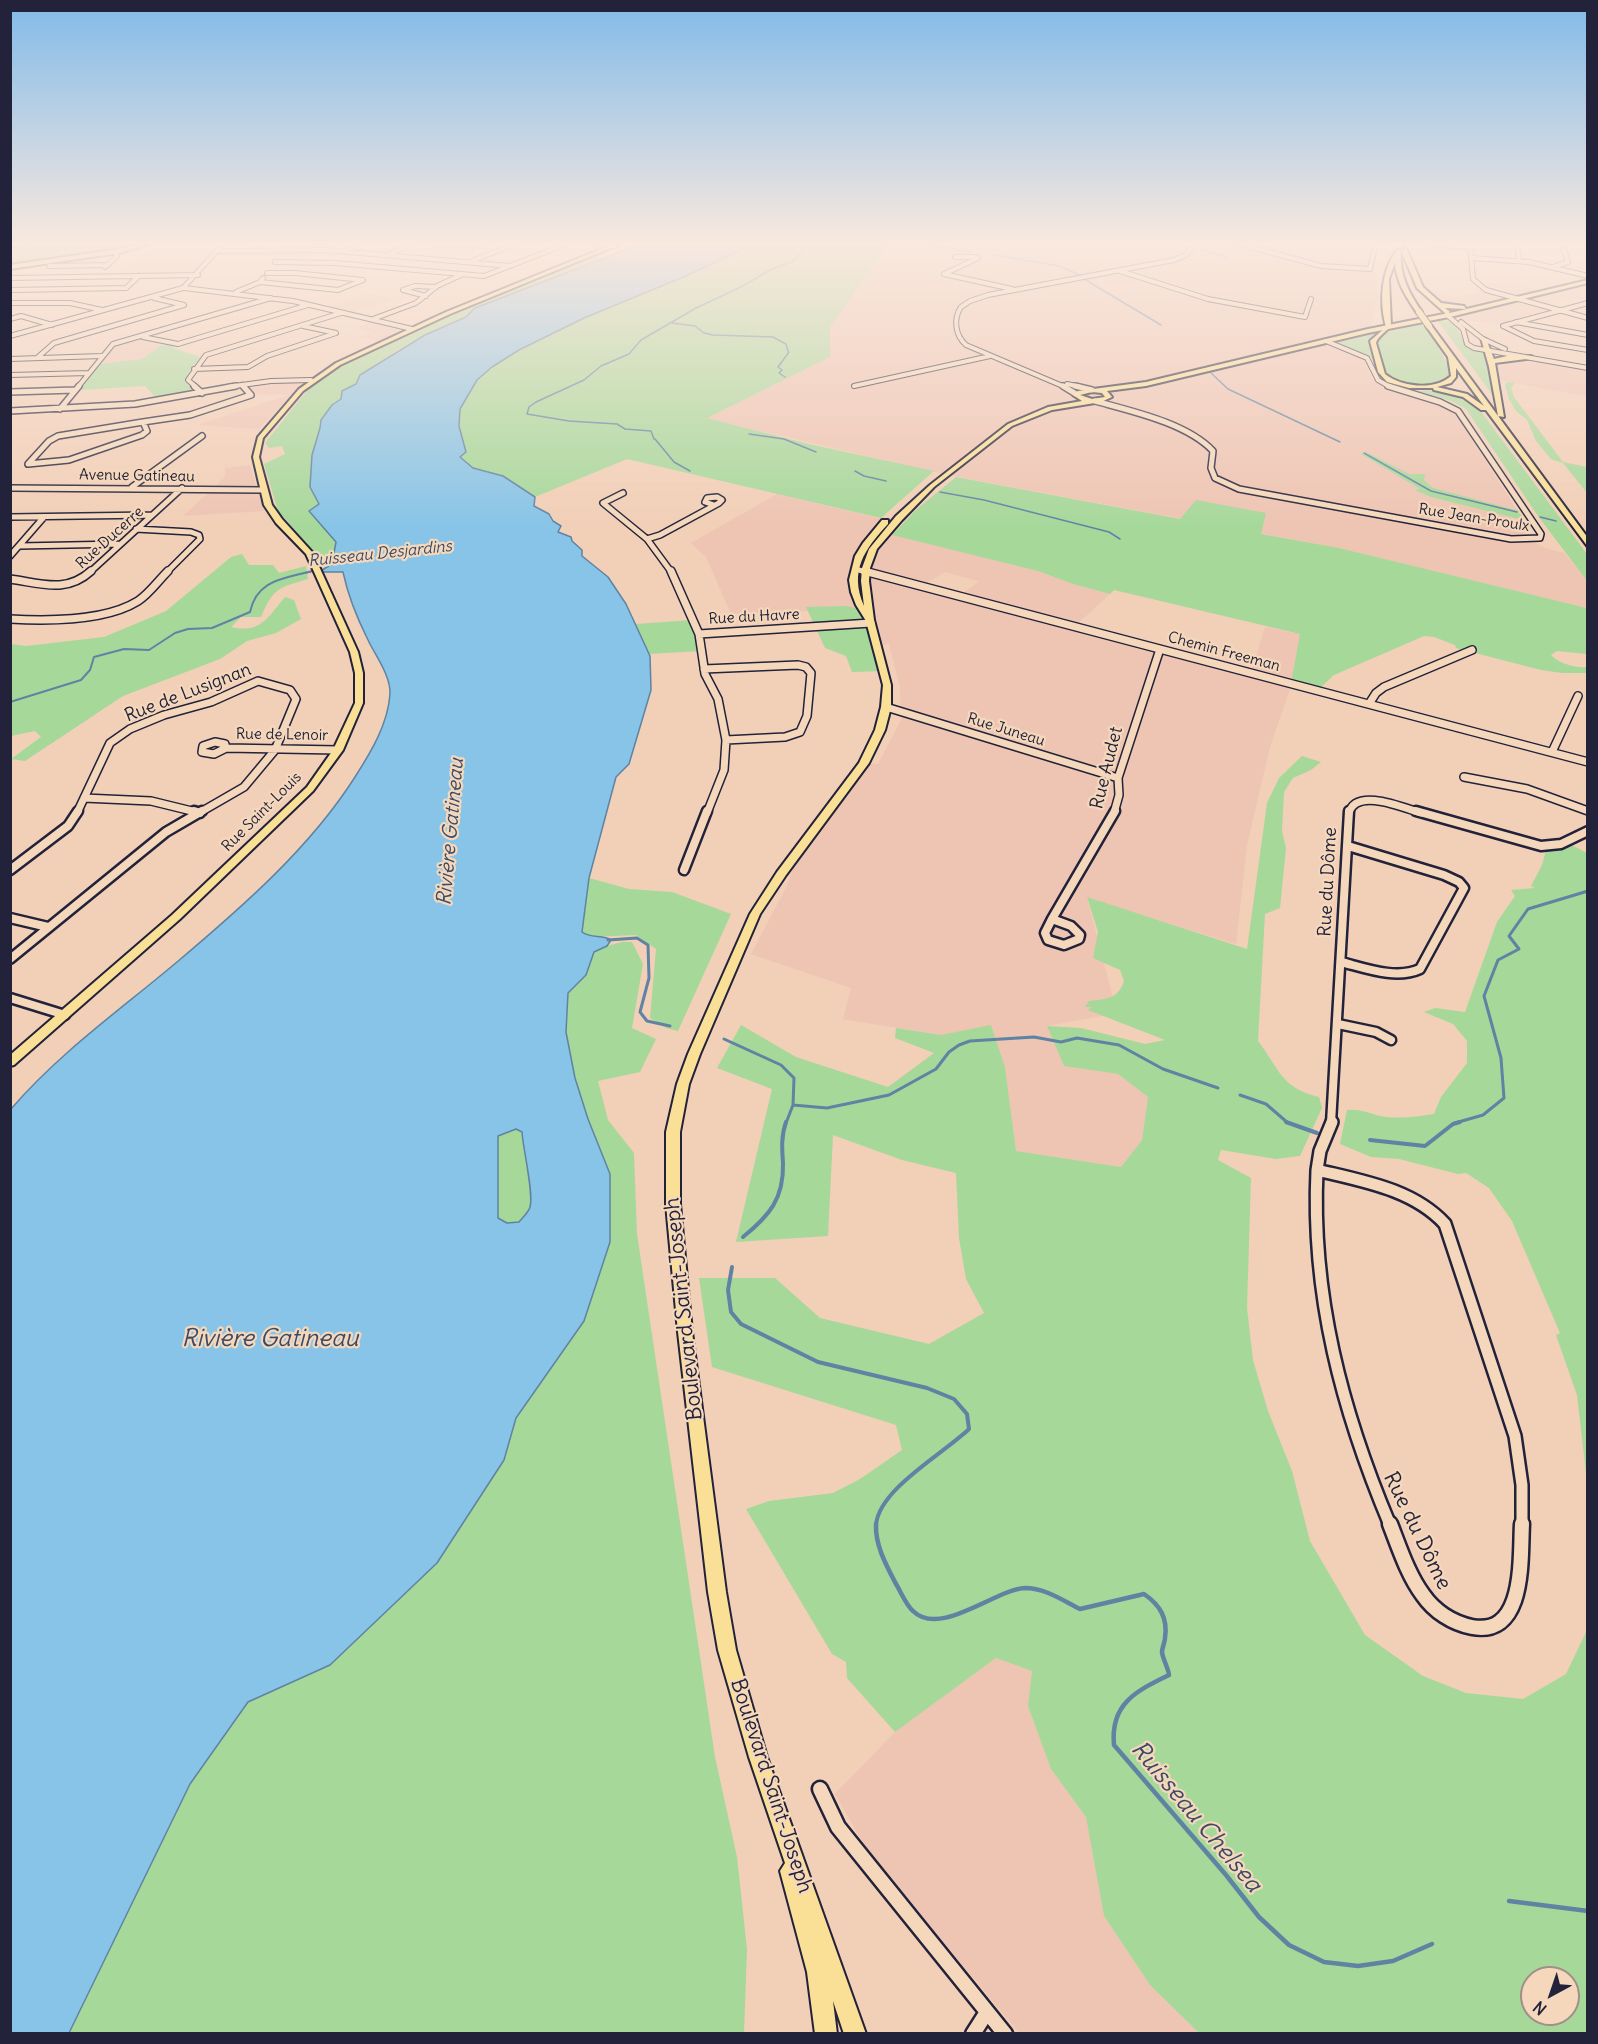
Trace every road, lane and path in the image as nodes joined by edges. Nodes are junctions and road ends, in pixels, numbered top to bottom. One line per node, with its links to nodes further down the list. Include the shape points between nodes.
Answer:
1 (70, 338): 22 (street, via 54,343)
2 (133, 338): 19 (street, via 113,344)
3 (152, 338): 4 (street, via 178,344)
4 (196, 338)
5 (259, 338): 27 (street, via 206,355)
6 (320, 338): 27 (street, via 267,356 248,367)
7 (392, 338): 31 (main road, Rue Saint-Louis, via 338,363)
8 (960, 338): 20 (street)
9 (1338, 338): 16 (main road)
10 (1374, 338): 21 (highway, via 1383,375 1391,381 1421,387 1444,385 1454,376)
11 (1442, 338): 21 (highway)
12 (1445, 338): 47 (highway)
13 (1466, 338): 18 (street, via 1468,345)
14 (1528, 338): 17 (street)
15 (1483, 339): 18 (highway); 26 (street, via 1512,351)
16 (1326, 341): 32 (main road); 39 (street, Rue Jean-Proulx, via 1365,356 1378,380)
17 (1587, 350)
18 (1489, 351): 23 (street); 25 (highway)
19 (102, 356): 22 (street); 28 (street)
20 (990, 356): 30 (street); 34 (street)
21 (1451, 356): 50 (highway)
22 (37, 358): 24 (street)
23 (1531, 358): 25 (highway); 26 (street)
24 (10, 359)
25 (1491, 362): 47 (highway)
26 (1587, 366)
27 (194, 369): 38 (street, via 188,381)
28 (89, 373): 29 (street); 35 (street)
29 (10, 375)
30 (1040, 375): 36 (street); 40 (street)
31 (312, 380): 33 (street, via 280,379); 56 (main road, Rue Saint-Louis, via 260,438 256,457)
32 (1146, 384): 36 (main road); 41 (main road)
33 (243, 385): 38 (street); 49 (street, via 251,395 201,412)
34 (854, 386)
35 (75, 390): 37 (street); 43 (street)
36 (1093, 391): 40 (main road, Boulevard Saint-Joseph); 41 (main road)
37 (10, 392)
38 (202, 393): 43 (street, via 131,405)
39 (1407, 393): 46 (street, Rue Jean-Proulx, via 1442,403 1461,414 1541,534 1539,538 1515,539 1239,489 1214,475 1213,451 1207,442); 50 (highway, via 1434,389 1465,395)
40 (1076, 395): 42 (main road); 70 (main road, Boulevard Saint-Joseph, via 1011,420 978,443 887,520 863,548)
41 (1109, 397): 42 (main road, Boulevard Saint-Joseph); 46 (street, Rue Jean-Proulx)
42 (1093, 401): 46 (street, Rue Jean-Proulx); 71 (main road, Boulevard Saint-Joseph, via 1059,406 1030,416 1010,425 975,451 899,518 873,549)
43 (60, 409): 45 (street)
44 (10, 411): 45 (street)
45 (19, 411): 48 (street)
46 (1138, 414)
47 (1502, 416): 64 (highway)
48 (10, 420)
49 (143, 422): 49 (street, via 58,436 28,464 69,460 142,435 147,429)
50 (1506, 432): 67 (highway)
51 (202, 436): 52 (street)
52 (132, 487): 53 (street, Avenue Gatineau); 54 (street, Avenue Gatineau)
53 (32, 488): 55 (street, Avenue Gatineau); 58 (street)
54 (182, 488): 56 (street, Avenue Gatineau); 60 (street, Rue Ducerre)
55 (10, 489)
56 (263, 490): 85 (main road, Rue Saint-Louis, via 272,512 304,546 354,652 359,702)
57 (623, 493): 65 (street, via 603,503)
58 (10, 496)
59 (714, 505): 65 (street)
60 (153, 515): 62 (street); 63 (street, Rue Ducerre)
61 (10, 517): 62 (street)
62 (44, 517): 68 (street)
63 (136, 529): 66 (street, Rue Ducerre); 73 (street, via 191,532 200,539 139,600 127,606 44,620)
64 (1587, 532)
65 (647, 539): 75 (street, via 668,565)
66 (120, 544): 68 (street); 72 (street, Rue Ducerre, via 75,583 60,586)
67 (1587, 545)
68 (20, 546): 69 (street)
69 (10, 556)
70 (855, 569): 71 (street, Chemin Freeman); 74 (main road, Boulevard Saint-Joseph, via 855,598)
71 (865, 572): 74 (main road, Boulevard Saint-Joseph); 76 (street, Chemin Freeman)
72 (10, 579)
73 (10, 619)
74 (871, 624): 75 (street, Rue du Havre); 81 (main road, Boulevard Saint-Joseph, via 885,678)
75 (699, 634): 78 (street)
76 (1160, 649): 80 (street, Chemin Freeman); 89 (street, Rue Audet)
77 (1472, 650): 80 (street, via 1384,687)
78 (704, 669): 82 (street, via 717,694); 82 (street, via 798,665 811,673 807,716 800,732 786,737)
79 (1578, 696): 86 (street)
80 (1369, 704): 86 (street, Chemin Freeman)
81 (886, 707): 89 (street, Rue Juneau); 108 (main road, Boulevard Saint-Joseph, via 877,739 864,763 755,914 694,1054 673,1132 673,1204 684,1321 717,1592 727,1650)
82 (726, 741): 96 (street, via 724,770)
83 (226, 748): 84 (street, Rue de Lenoir)
84 (275, 750): 85 (street, Rue de Lenoir); 90 (street, Rue de Lusignan, via 296,699 290,690 265,681 252,682 211,702 143,723 118,737 110,743); 92 (street, Rue de Lusignan, via 244,787)
85 (338, 750): 103 (main road, Rue Saint-Louis, via 310,789 267,833)
86 (1552, 752): 87 (street, Chemin Freeman)
87 (1587, 762)
88 (1464, 777): 91 (street, via 1558,798)
89 (1118, 778): 98 (street, Rue Audet, via 1116,809)
90 (84, 798): 92 (street, via 151,801); 95 (street, Rue de Lusignan, via 68,826)
91 (1587, 811)
92 (200, 813): 99 (street, Rue de Lusignan, via 166,832)
93 (1587, 831): 94 (street, Rue du Dôme, via 1561,844 1541,846 1366,799 1350,807)
94 (1348, 846): 101 (street, Rue du Dôme); 101 (street, via 1444,875 1464,888 1416,972 1404,974)
95 (10, 870)
96 (684, 870)
97 (10, 918): 99 (street)
98 (1052, 919)
99 (48, 927): 100 (street, Rue de Lusignan)
100 (10, 959)
101 (1341, 962): 104 (street, Rue du Dôme)
102 (10, 998): 103 (street)
103 (64, 1015): 106 (main road, Rue Saint-Louis)
104 (1338, 1024): 105 (street, via 1376,1032); 107 (street, Rue du Dôme, via 1332,1121)
105 (1391, 1040)
106 (10, 1062)
107 (1317, 1170): 107 (street, Rue du Dôme, via 1318,1253 1328,1341 1369,1479 1425,1599 1448,1618 1475,1628 1488,1628 1506,1617 1515,1599 1523,1511 1521,1466 1514,1428 1445,1224 1435,1211 1418,1201)
108 (758, 1757): 111 (main road, via 815,1957); 112 (main road, Boulevard Saint-Joseph)
109 (820, 1789): 110 (street, via 838,1827)
110 (987, 2012): 113 (street); 114 (street)
111 (826, 2034)
112 (855, 2034)
113 (973, 2034)
114 (1005, 2034)

